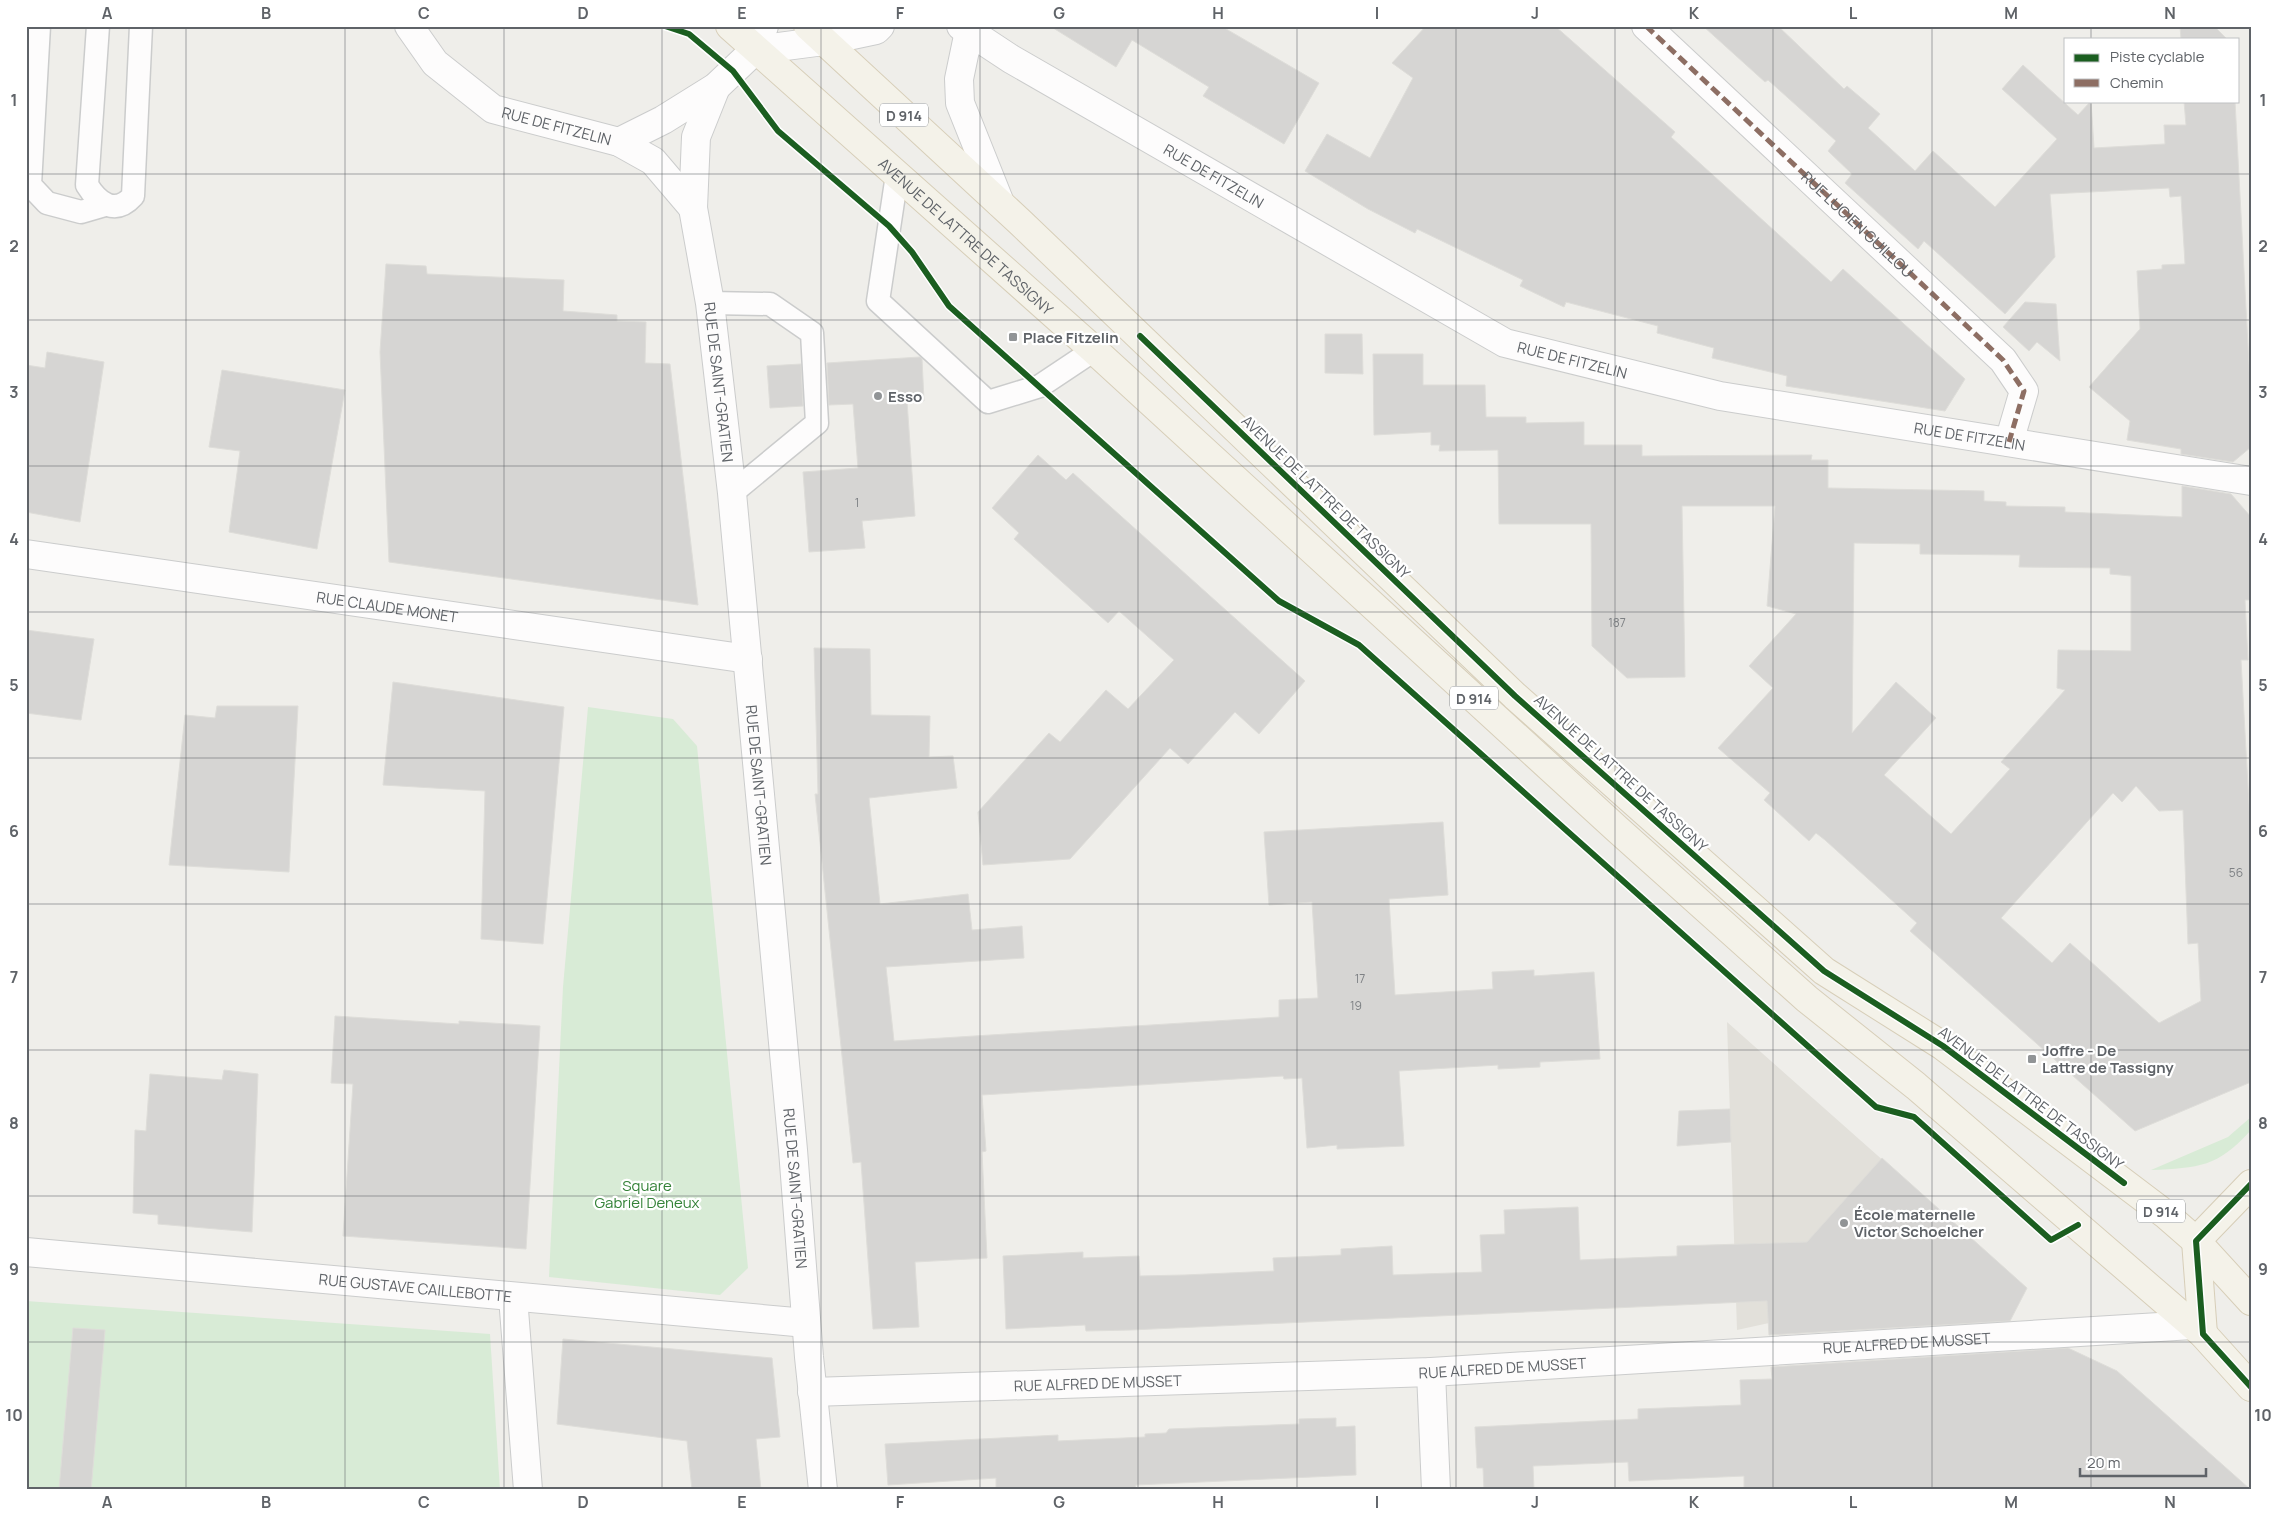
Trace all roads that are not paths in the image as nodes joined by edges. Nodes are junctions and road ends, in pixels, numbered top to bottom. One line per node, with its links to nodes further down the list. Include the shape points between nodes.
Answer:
1 (39, 26): 15 (lane, via 30,185 46,203 81,212)
2 (98, 26): 15 (lane, via 87,185 95,198)
3 (141, 26): 15 (lane, via 132,196 128,202 118,206)
4 (410, 26): 12 (street, RUE DE FITZELIN, via 435,63 493,109)
5 (730, 26): 10 (main road, AVENUE DE LATTRE DE TASSIGNY / D 914)
6 (880, 26): 9 (street, via 876,30)
7 (1646, 26): 19 (street, RUE LUCIEN GUILLOU, via 2003,360 2024,391)
8 (965, 29): 14 (street, RUE DE FITZELIN, via 959,78 960,103); 19 (street, RUE DE FITZELIN, via 1505,342 1720,396)
9 (816, 34): 10 (street); 14 (main road, AVENUE DE LATTRE DE TASSIGNY / D 914)
10 (759, 38): 11 (street, RUE DE FITZELIN); 13 (main road, AVENUE DE LATTRE DE TASSIGNY / D 914)
11 (716, 87): 12 (street, RUE DE FITZELIN, via 663,120); 16 (street, RUE DE SAINT-GRATIEN, via 696,137)
12 (619, 142): 16 (street, RUE DE FITZELIN, via 653,161)
13 (897, 175): 18 (main road, AVENUE DE LATTRE DE TASSIGNY / D 914); 18 (lane, via 878,301 988,402 1040,386)
14 (1000, 203): 25 (main road, AVENUE DE LATTRE DE TASSIGNY / D 914, via 1515,696 1824,971 1943,1046)
15 (105, 205)
16 (693, 208): 17 (street, RUE DE SAINT-GRATIEN)
17 (710, 303): 21 (street, RUE DE SAINT-GRATIEN); 21 (lane, via 770,304 812,333 817,423)
18 (1094, 350): 30 (main road, AVENUE DE LATTRE DE TASSIGNY / D 914, via 1617,829 1808,999 1931,1099)
19 (2009, 442): 20 (street, RUE DE FITZELIN)
20 (2251, 481)
21 (732, 493): 23 (street, RUE DE SAINT-GRATIEN)
22 (26, 554): 23 (street, RUE CLAUDE MONET)
23 (748, 659): 29 (street, RUE DE SAINT-GRATIEN, via 794,1150)
24 (2251, 1184): 25 (main road)
25 (2196, 1241): 28 (main road, AVENUE DE LATTRE DE TASSIGNY / D 914); 30 (main road)
26 (26, 1252): 27 (street, RUE GUSTAVE CAILLEBOTTE)
27 (513, 1297): 29 (street, RUE GUSTAVE CAILLEBOTTE); 34 (street)
28 (2251, 1301)
29 (806, 1323): 33 (street, RUE DE SAINT-GRATIEN)
30 (2197, 1330): 31 (street, RUE ALFRED DE MUSSET); 32 (main road, AVENUE DE LATTRE DE TASSIGNY / D 914)
31 (1431, 1372): 33 (street, RUE ALFRED DE MUSSET); 36 (street)
32 (2251, 1387)
33 (812, 1392): 35 (street, RUE DE SAINT-GRATIEN)
34 (528, 1490)
35 (823, 1490)
36 (1436, 1490)

